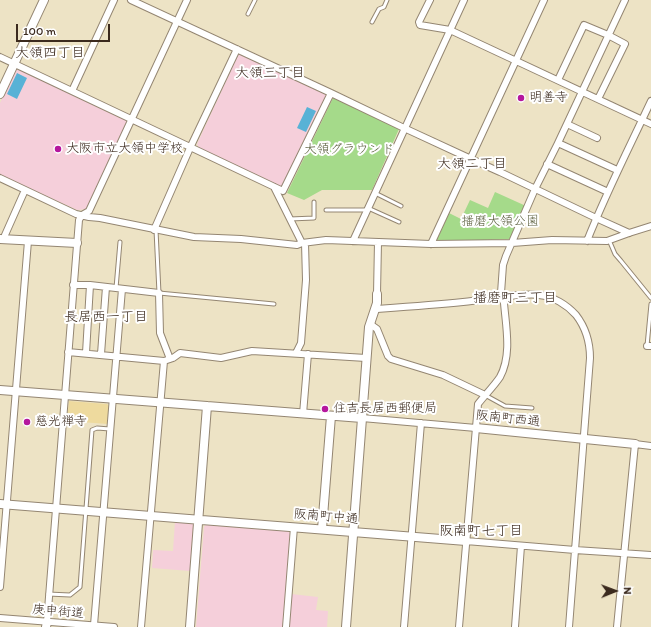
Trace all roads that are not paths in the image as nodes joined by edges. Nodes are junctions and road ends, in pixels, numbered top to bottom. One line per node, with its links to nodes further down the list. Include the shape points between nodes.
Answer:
1 (44, 0): 19 (street)
2 (114, 0): 22 (street)
3 (131, 0): 12 (street)
4 (187, 0): 12 (street)
5 (255, 0): 11 (lane)
6 (388, 0): 13 (lane)
7 (430, 0): 14 (street, via 419,22 420,25)
8 (464, 0): 14 (street)
9 (544, 0): 18 (street)
10 (625, 0): 15 (street)
11 (248, 14)
12 (177, 21): 16 (street); 27 (street)
13 (372, 22)
14 (450, 30): 18 (street); 31 (street)
15 (608, 36): 20 (street, via 584,25); 21 (street); 25 (street, via 625,44)
16 (237, 49): 23 (street); 34 (street)
17 (0, 57): 19 (street)
18 (516, 60): 20 (street); 35 (street)
19 (14, 64): 22 (street); 24 (street)
20 (558, 80): 21 (street)
21 (582, 91): 25 (street); 29 (street)
22 (72, 92): 27 (street)
23 (331, 93): 31 (street); 39 (street, via 283,192)
24 (0, 94)
25 (598, 99): 28 (street)
26 (651, 101): 28 (street)
27 (132, 120): 34 (street); 48 (street, via 89,211)
28 (642, 120): 30 (street); 37 (street)
29 (567, 124): 32 (street); 33 (street)
30 (651, 124)
31 (404, 128): 35 (street); 43 (street)
32 (597, 138)
33 (558, 143): 36 (street); 37 (street)
34 (190, 148): 39 (street); 53 (street)
35 (471, 159): 40 (street); 65 (street)
36 (547, 164): 40 (street); 42 (street)
37 (618, 170): 42 (street)
38 (0, 178): 41 (street)
39 (274, 187): 50 (street)
40 (535, 189): 49 (street); 64 (street)
41 (25, 190): 48 (street); 55 (street)
42 (608, 192): 49 (street)
43 (375, 193): 45 (lane); 46 (street)
44 (314, 202): 50 (lane, via 314,218)
45 (401, 206)
46 (368, 209): 47 (lane); 51 (lane); 58 (street)
47 (326, 210)
48 (82, 215): 53 (street); 62 (street, via 79,220)
49 (596, 218): 54 (street); 59 (street)
50 (289, 219): 63 (street)
51 (399, 222)
52 (651, 226): 54 (street)
53 (155, 230): 63 (street, via 202,238 297,245); 70 (lane)
54 (629, 233): 56 (street)
55 (2, 239): 57 (street)
56 (609, 240): 59 (street); 73 (lane, via 615,254)
57 (28, 241): 62 (street); 89 (street)
58 (353, 241): 61 (street); 63 (street, via 326,240)
59 (587, 241): 64 (street)
60 (120, 242): 69 (lane)
61 (378, 242): 65 (street); 71 (street)
62 (77, 243): 66 (street)
63 (304, 243): 81 (street, via 306,280 301,343)
64 (512, 243): 65 (street); 72 (street, via 503,265)
65 (431, 244)
66 (73, 285): 67 (street); 79 (street)
67 (90, 285): 68 (street); 80 (street)
68 (106, 287): 69 (street); 82 (street)
69 (119, 288): 70 (street); 84 (street)
70 (159, 293): 74 (lane); 86 (street, via 160,333)
71 (377, 294): 76 (street)
72 (502, 297): 76 (street); 91 (street, via 507,358 499,378); 102 (street, via 530,294 550,297 569,308 582,324 590,348)
73 (651, 298)
74 (274, 304)
75 (651, 304): 78 (lane)
76 (375, 309): 77 (street)
77 (370, 324): 85 (street); 91 (street, via 377,329 391,359 443,375)
78 (649, 346)
79 (68, 352): 80 (street); 90 (street)
80 (86, 353): 82 (street)
81 (296, 353): 83 (street); 86 (street, via 252,351 221,358 180,353)
82 (101, 354): 84 (street)
83 (308, 354): 85 (street); 96 (street)
84 (116, 356): 87 (street); 92 (street)
85 (366, 358): 98 (street)
86 (170, 359): 87 (street)
87 (164, 361): 93 (street)
88 (0, 390): 89 (street)
89 (16, 392): 90 (street); 105 (street)
90 (64, 395): 92 (street); 106 (street)
91 (485, 395): 95 (lane, via 505,406); 100 (street, via 478,404)
92 (113, 399): 93 (street); 101 (street)
93 (160, 402): 94 (street); 109 (street)
94 (208, 406): 96 (street); 110 (street)
95 (532, 408)
96 (303, 414): 97 (street)
97 (331, 416): 98 (street); 112 (street)
98 (362, 418): 99 (street, 阪南町西通); 113 (street)
99 (421, 423): 100 (street, 阪南町西通); 114 (street)
100 (476, 428): 102 (street, 阪南町西通); 115 (street)
101 (110, 429): 107 (lane, via 92,430); 108 (street)
102 (584, 438): 103 (street, 阪南町西通); 117 (street)
103 (635, 444): 104 (street, 阪南町西通); 118 (street)
104 (651, 446)
105 (3, 504): 106 (street, 阪南町中通); 120 (street)
106 (55, 508): 107 (street, 阪南町中通); 121 (street)
107 (86, 511): 108 (street, 阪南町中通); 121 (lane, via 80,587 70,595)
108 (104, 512): 109 (street, 阪南町中通); 124 (street)
109 (151, 515): 110 (street, 阪南町中通); 126 (street)
110 (199, 519): 111 (street, 阪南町中通); 127 (street)
111 (294, 527): 112 (street, 阪南町中通); 128 (street)
112 (322, 529): 113 (street, 阪南町中通)
113 (353, 532): 114 (street, 阪南町中通); 129 (street)
114 (412, 536): 115 (street, 阪南町中通); 130 (street)
115 (466, 541): 116 (street, 阪南町中通); 131 (street)
116 (521, 546): 117 (street, 阪南町中通); 132 (street)
117 (575, 550): 118 (street, 阪南町中通); 133 (street)
118 (624, 553): 119 (street, 阪南町中通); 134 (street)
119 (651, 555)
120 (0, 587)
121 (48, 594): 123 (street)
122 (0, 618): 123 (street, 庚申街道)
123 (46, 624): 124 (street, 庚申街道)
124 (94, 625): 125 (street, 庚申街道)
125 (114, 627)
126 (141, 627)
127 (190, 627)
128 (286, 627)
129 (346, 627)
130 (404, 627)
131 (459, 627)
132 (515, 627)
133 (569, 627)
134 (617, 627)

